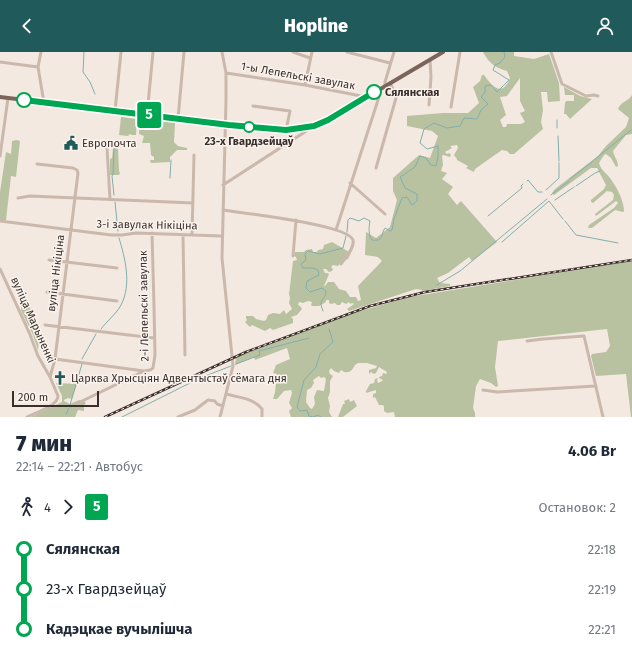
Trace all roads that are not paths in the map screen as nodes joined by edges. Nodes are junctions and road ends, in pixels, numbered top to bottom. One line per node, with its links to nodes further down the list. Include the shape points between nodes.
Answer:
1 (41, 52): 18 (street)
2 (121, 52): 32 (street)
3 (153, 52): 33 (street)
4 (184, 52): 36 (street)
5 (222, 52): 19 (street)
6 (293, 52): 14 (street)
7 (312, 52): 14 (street)
8 (346, 52): 12 (street)
9 (394, 52): 17 (street)
10 (460, 52): 31 (street)
11 (551, 52): 24 (street, via 562,84 586,96)
12 (357, 53): 17 (street)
13 (441, 53): 15 (main road)
14 (310, 58): 21 (street)
15 (430, 60): 20 (main road); 29 (street)
16 (0, 62): 18 (street)
17 (390, 63): 22 (street)
18 (38, 67): 28 (street)
19 (226, 73): 21 (street, 1-ы Лепельскі завулак); 37 (street)
20 (390, 83): 22 (main road); 44 (street, via 396,98)
21 (305, 85): 26 (street, 1-ы Лепельскі завулак)
22 (385, 86): 23 (main road)
23 (378, 90): 26 (main road); 45 (street, via 379,97)
24 (598, 96)
25 (0, 97): 27 (main road)
26 (366, 97): 38 (main road)
27 (8, 98): 28 (main road); 35 (street)
28 (44, 103): 32 (main road)
29 (429, 105)
30 (253, 106): 39 (street, via 290,111)
31 (451, 107)
32 (114, 111): 33 (main road)
33 (147, 115): 36 (main road)
34 (0, 117): 35 (street)
35 (5, 118): 42 (street)
36 (178, 119): 37 (main road)
37 (225, 124): 39 (main road); 46 (street)
38 (314, 126): 39 (main road); 46 (street)
39 (286, 130)
40 (107, 148): 49 (street)
41 (194, 155): 50 (street)
42 (0, 156)
43 (37, 164): 48 (street, вуліца Нікіціна, via 77,170)
44 (376, 168)
45 (350, 183): 52 (street); 56 (street)
46 (223, 185): 51 (street)
47 (18, 198): 48 (street)
48 (75, 198): 49 (street); 55 (street, вуліца Нікіціна)
49 (110, 199): 50 (street)
50 (193, 203): 59 (street)
51 (222, 210): 53 (street); 60 (street)
52 (385, 214)
53 (296, 220): 56 (street); 61 (street)
54 (0, 221): 55 (street, 3-і завулак Нікіціна)
55 (71, 230): 57 (street, 3-і завулак Нікіціна, via 111,235); 63 (street, вуліца Нікіціна)
56 (336, 230): 64 (street, via 349,235 353,241)
57 (152, 233): 58 (street, 3-і завулак Нікіціна); 72 (street, 2-і Лепельскі завулак)
58 (184, 235): 59 (street, 3-і завулак Нікіціна); 74 (street)
59 (192, 235): 60 (street, 3-і завулак Нікіціна)
60 (221, 236): 82 (street, via 233,366)
61 (293, 256)
62 (49, 260): 63 (street)
63 (66, 262): 65 (street); 68 (street, вуліца Нікіціна)
64 (341, 264)
65 (117, 268)
66 (0, 269): 79 (street, вуліца Марыненкі, via 38,356)
67 (47, 292): 68 (street)
68 (62, 294): 69 (street); 71 (street, вуліца Нікіціна)
69 (117, 301)
70 (45, 325): 71 (street)
71 (58, 327): 72 (street); 75 (street, вуліца Нікіціна)
72 (154, 338): 77 (street, 2-і Лепельскі завулак, via 154,366)
73 (528, 342): 80 (street, via 584,336)
74 (185, 355)
75 (55, 359): 76 (street); 79 (street, вуліца Нікіціна)
76 (134, 369): 77 (street); 78 (street)
77 (144, 371): 78 (street)
78 (135, 376): 83 (street)
79 (50, 377): 85 (street, вуліца Марыненкі, via 58,393 58,400 55,404)
80 (596, 386): 81 (street, via 500,392); 89 (street)
81 (483, 390)
82 (226, 394): 84 (street); 88 (street, via 247,398 256,403 262,409)
83 (76, 404)
84 (223, 406): 86 (street, via 208,400); 87 (street)
85 (27, 417)
86 (178, 417)
87 (220, 417)
88 (262, 417)
89 (603, 417)

